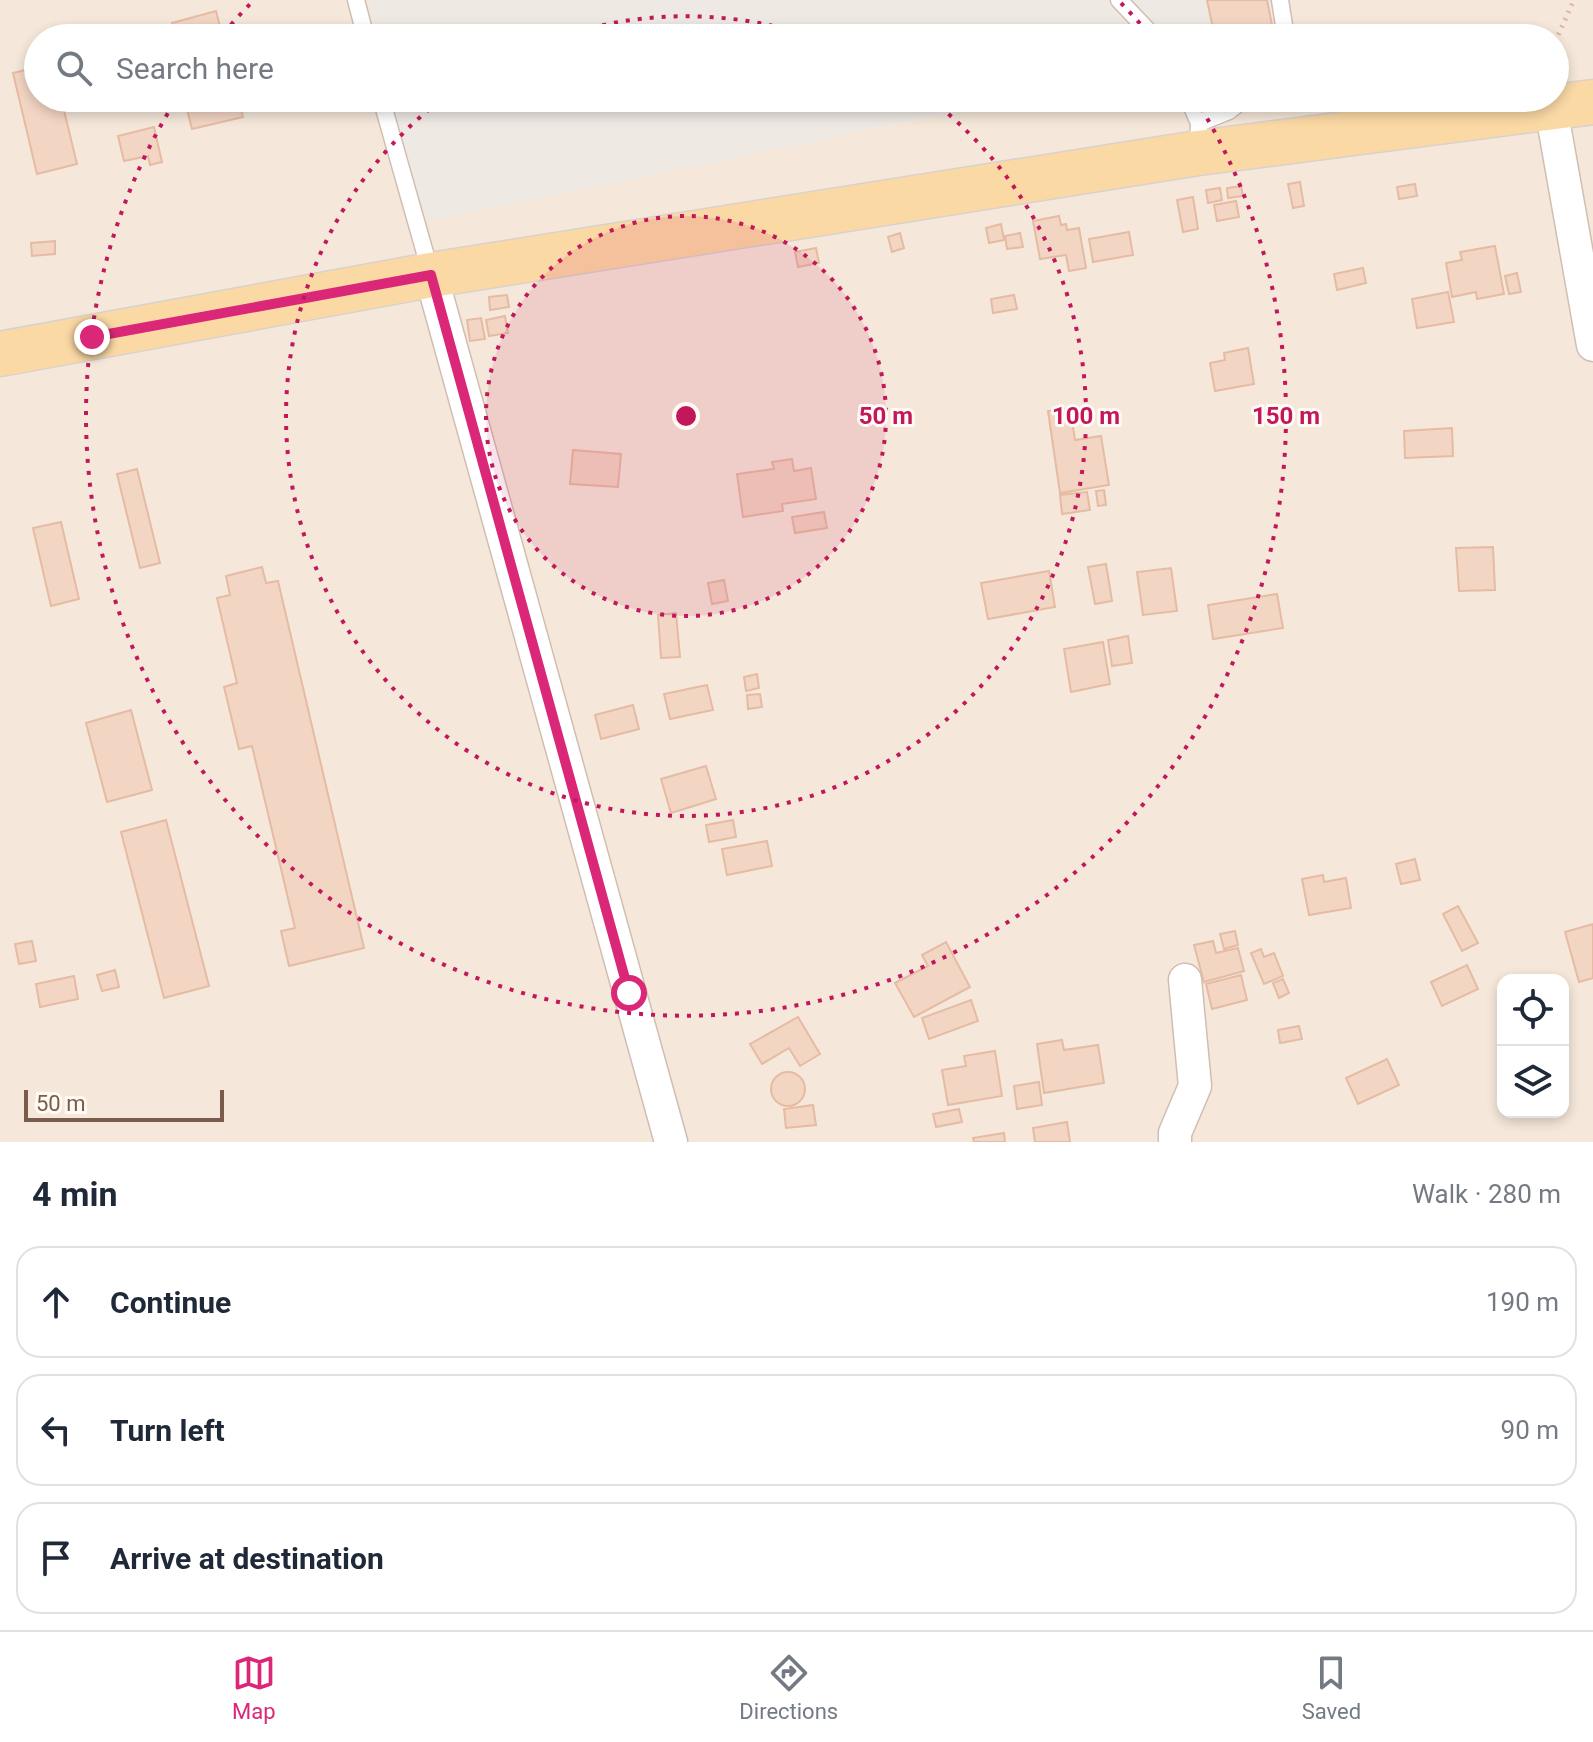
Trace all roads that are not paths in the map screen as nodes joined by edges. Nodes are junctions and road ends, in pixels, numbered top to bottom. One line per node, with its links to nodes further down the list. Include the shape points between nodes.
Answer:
1 (356, 0): 4 (lane)
2 (1119, 0): 5 (lane)
3 (1280, 0): 6 (lane)
4 (362, 24)
5 (1142, 24)
6 (1284, 24)
7 (1572, 105): 14 (street)
8 (385, 112): 13 (lane)
9 (1192, 112): 12 (lane)
10 (1228, 112): 12 (lane)
11 (1493, 112): 12 (main road)
12 (1198, 138): 13 (main road)
13 (431, 275): 15 (main road); 17 (street)
14 (1593, 345)
15 (0, 354)
16 (1185, 980): 18 (street, via 1195,1086)
17 (671, 1142)
18 (1175, 1142)

